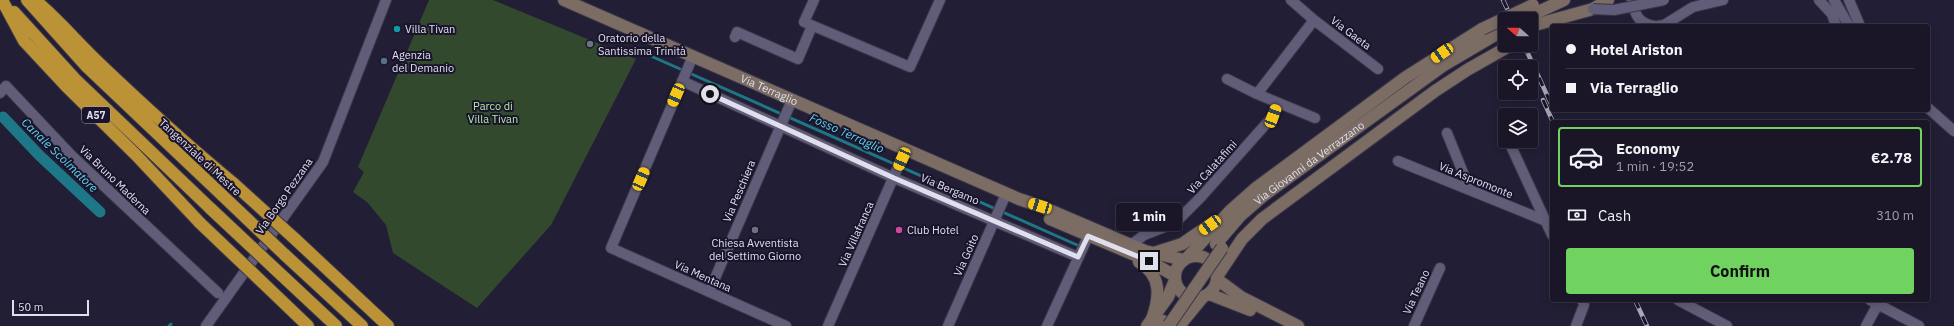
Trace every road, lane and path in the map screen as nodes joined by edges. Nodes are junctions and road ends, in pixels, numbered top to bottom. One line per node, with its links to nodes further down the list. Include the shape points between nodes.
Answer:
1 (3, 0): 74 (highway, A57, bridge, via 24,42 136,154 200,223); 75 (highway, A57, bridge, via 75,79)
2 (27, 0): 76 (highway, Tangenziale di Mestre / A57, bridge, via 87,67)
3 (35, 0): 77 (highway, bridge, via 180,140 233,182)
4 (386, 0): 73 (street, Via Borgo Pezzana, via 322,162)
5 (564, 0): 35 (main road, Via Terraglio)
6 (814, 0): 28 (street, via 804,22)
7 (940, 0): 28 (street, via 910,67)
8 (1291, 0): 20 (street, Via Gaeta)
9 (1548, 0): 33 (main road, bridge, via 1519,11)
10 (1564, 0): 19 (main road)
11 (1608, 0): 18 (main road)
12 (1632, 0): 23 (street, via 1637,18)
13 (1664, 0): 18 (street, bridge, via 1614,10)
14 (1723, 0): 24 (street, via 1693,7)
15 (1819, 0): 25 (street, via 1832,14)
16 (1834, 0): 26 (street)
17 (1849, 0): 27 (street)
18 (1593, 9): 21 (main road)
19 (1536, 12)
20 (1314, 20): 36 (street, Via Gaeta); 39 (street)
21 (1544, 23): 22 (main road); 29 (main road)
22 (1538, 24)
23 (1647, 24)
24 (1666, 24)
25 (1835, 24)
26 (1848, 24)
27 (1859, 24)
28 (812, 26): 31 (street, via 798,59 737,32)
29 (1538, 28)
30 (1498, 32): 33 (main road)
31 (735, 37)
32 (1498, 37): 33 (main road)
33 (1486, 38): 53 (main road, via 1406,77 1256,188); 72 (main road, Via Giovanni da Verrazzano, via 1428,76 1251,205 1216,244)
34 (1499, 52): 63 (main road, via 1451,80 1252,228 1234,250)
35 (687, 69): 41 (main road, Via Terraglio); 44 (street, Via Bergamo); 65 (street, Via Mentana, via 611,248)
36 (1378, 69)
37 (1227, 79): 39 (street)
38 (3, 90): 66 (street, Via Bruno Maderna)
39 (1257, 94): 40 (street)
40 (1278, 103): 43 (street); 58 (street, Via Calatafimi, via 1273,116 1201,198 1175,223 1144,235)
41 (790, 104): 44 (street, Via Peschiera); 48 (main road, Via Terraglio)
42 (1930, 110): 45 (street)
43 (1315, 118)
44 (782, 123): 50 (street, Via Bergamo); 65 (street, Via Peschiera)
45 (1954, 131)
46 (1447, 133): 51 (street)
47 (1512, 148): 55 (street)
48 (904, 155): 50 (street, Via Villafranca); 52 (main road, Via Terraglio)
49 (1398, 161): 51 (street, Via Aspromonte)
50 (895, 175): 54 (street, Via Bergamo); 79 (street, Via Villafranca)
51 (1470, 190): 55 (street, Via Aspromonte)
52 (1004, 199): 54 (street, Via Goito); 57 (main road, Via Terraglio, via 1018,199 1035,212)
53 (1230, 211): 59 (main road, via 1182,244); 61 (main road)
54 (995, 218): 60 (street, Via Bergamo); 80 (street, Via Goito)
55 (1546, 221): 56 (street)
56 (1550, 230)
57 (1092, 235): 58 (main road, Via Terraglio); 60 (street); 64 (main road, Via Terraglio, via 1149,261); 72 (main road, via 1105,246 1142,264 1154,276)
58 (1131, 245): 59 (main road, Via Terraglio)
59 (1154, 253): 61 (main road, Via Terraglio)
60 (1078, 257): 81 (street)
61 (1186, 259): 63 (main road, via 1198,256 1207,258 1214,265); 64 (main road, via 1178,267)
62 (1440, 268): 83 (street, Via Teano)
63 (1218, 277): 67 (main road, via 1215,288); 71 (main road, via 1241,298)
64 (1175, 278): 67 (main road, via 1184,295 1196,298); 72 (main road)
65 (708, 292): 78 (street, Via Mentana)
66 (218, 293)
67 (1205, 296): 71 (main road); 72 (main road)
68 (1583, 302): 84 (street)
69 (1682, 302): 85 (street)
70 (1874, 302): 86 (street); 87 (street)
71 (1286, 321): 82 (main road)
72 (1163, 324)
73 (206, 326)
74 (308, 326)
75 (336, 326)
76 (362, 326)
77 (388, 326)
78 (786, 326)
79 (828, 326)
80 (948, 326)
81 (1047, 326)
82 (1298, 326)
83 (1414, 326)
84 (1576, 326)
85 (1727, 326)
86 (1866, 326)
87 (1919, 326)

